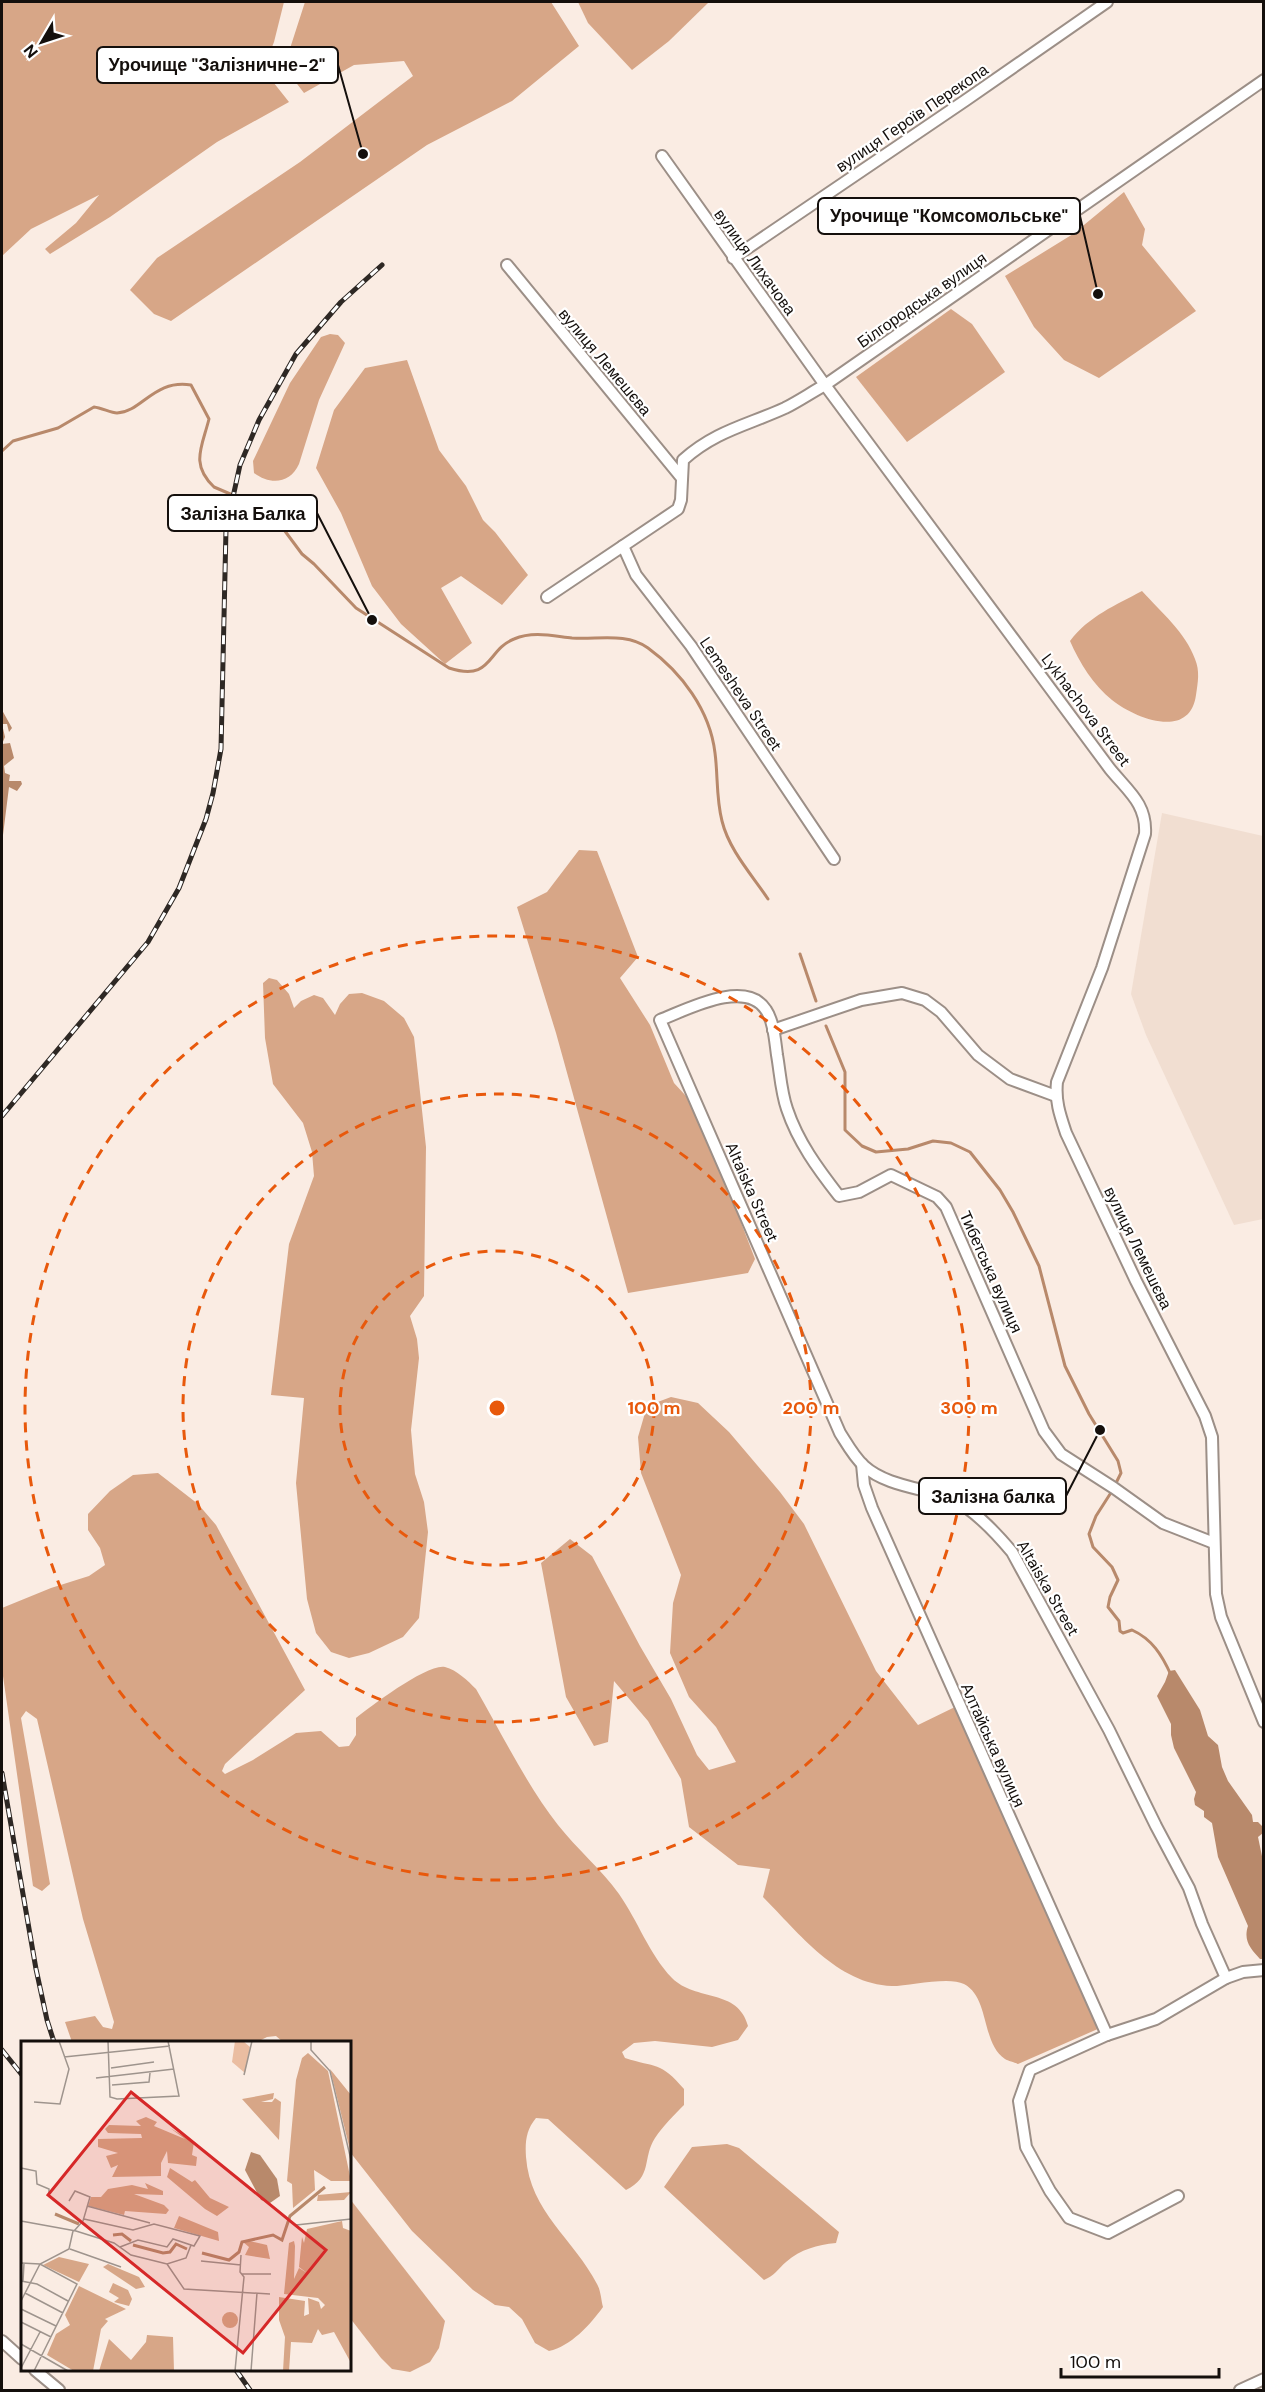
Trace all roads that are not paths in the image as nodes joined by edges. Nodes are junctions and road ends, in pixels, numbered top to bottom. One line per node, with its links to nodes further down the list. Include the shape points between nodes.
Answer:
1 (1107, 2): 4 (street, вулиця Героїв Перекопа)
2 (1263, 80): 6 (street, Білгородська вулиця)
3 (662, 156): 4 (street, вулиця Лихачова)
4 (733, 258): 6 (street, вулиця Лихачова)
5 (507, 266): 7 (street, вулиця Лемешєва)
6 (825, 385): 7 (street, Білгородська вулиця, via 786,407 714,437 683,460); 13 (street, Lykhachova Street, via 1146,818 1145,834 1124,901)
7 (681, 473): 8 (street, via 678,509)
8 (623, 546): 9 (street); 10 (street, Lemesheva Street, via 636,575 691,646)
9 (547, 597)
10 (834, 859)
11 (660, 1020): 12 (street, Тибетська вулиця, via 717,998 749,997 760,1002); 14 (street, Altaiska Street, via 840,1433)
12 (773, 1030): 13 (street, via 861,1000 902,993 925,1000 941,1012 978,1055 1010,1079); 15 (street, Тибетська вулиця, via 787,1109 807,1154 839,1196 859,1192 891,1175 937,1197 946,1207 1044,1431 1061,1454 1163,1523)
13 (1056, 1096): 15 (street, вулиця Лемешєва, via 1066,1133 1209,1426)
14 (862, 1464): 18 (street, Altaiska Street, via 878,1475 952,1499 991,1527 1012,1552 1185,1879); 19 (street, Алтайська вулиця, via 872,1508)
15 (1214, 1544): 16 (street, вулиця Лемешєва, via 1221,1617)
16 (1263, 1722)
17 (1263, 1970): 18 (street)
18 (1226, 1978): 19 (street, via 1156,2019)
19 (1107, 2035): 20 (street, via 1030,2070 1018,2101 1026,2147 1069,2218 1108,2233)
20 (1178, 2196)
21 (2, 2341): 22 (street)
22 (21, 2358)
23 (36, 2371): 25 (street)
24 (1263, 2379): 26 (street)
25 (59, 2391)
26 (1240, 2391)

